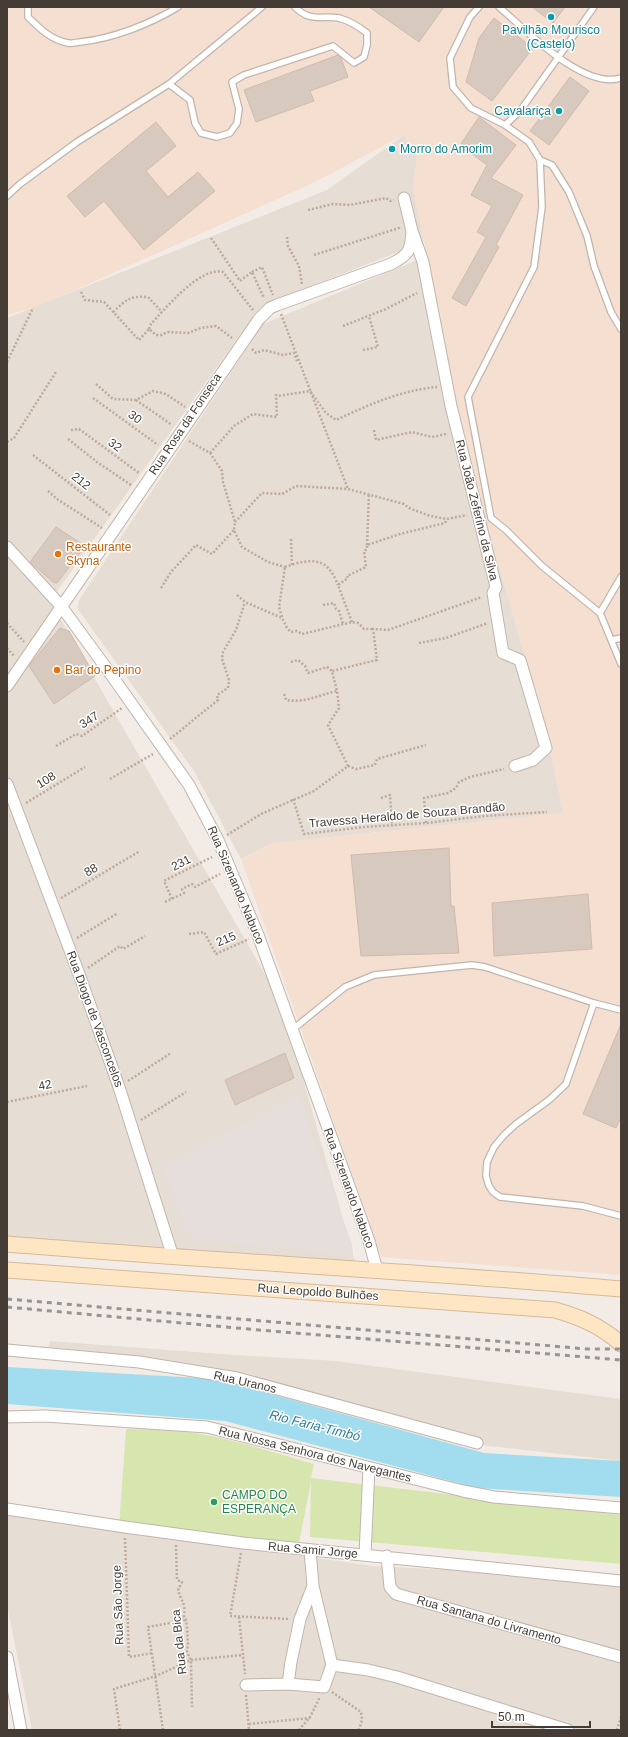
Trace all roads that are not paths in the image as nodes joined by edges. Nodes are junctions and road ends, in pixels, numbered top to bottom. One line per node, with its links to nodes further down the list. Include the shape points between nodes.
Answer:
1 (28, 7): 2 (lane, via 28,17 46,34 68,43 98,40 124,32)
2 (178, 7)
3 (262, 7): 10 (lane)
4 (294, 7): 10 (lane, via 315,19 338,18 355,24 367,33 364,57 354,63 333,46 244,75 232,82 240,109 237,123 230,133 217,137 201,133 195,123 190,100)
5 (479, 7): 11 (lane, via 470,17 450,58 453,87 471,108)
6 (499, 7): 8 (lane)
7 (594, 7): 8 (lane)
8 (558, 58): 9 (lane, via 587,75 603,79); 11 (lane, via 520,111)
9 (621, 78)
10 (169, 84): 13 (lane, via 77,142)
11 (505, 125): 12 (lane, via 529,142)
12 (540, 160): 16 (lane, via 552,165 569,192 587,236 610,312); 20 (lane, via 542,206 534,267 468,397 491,518 542,566)
13 (7, 196)
14 (404, 198): 15 (street, Rua João Zeferino da Silva)
15 (412, 231): 19 (street, Rua Rosa da Fonseca, via 409,251 392,264 274,307 258,319); 25 (street, Rua João Zeferino da Silva, via 423,262 447,387 496,587 493,593 504,653 520,660 546,748 533,760)
16 (621, 329)
17 (7, 547): 19 (street, Rua Sizenando Nabuco)
18 (621, 577): 20 (lane)
19 (61, 606): 24 (street, Rua Rosa da Fonseca); 29 (street, Rua Sizenando Nabuco, via 189,785 232,869)
20 (600, 613): 22 (lane)
21 (621, 638): 22 (lane)
22 (612, 640): 23 (lane)
23 (621, 664)
24 (7, 686)
25 (515, 766)
26 (7, 784): 32 (street, Rua Diogo de Vasconcelos, via 133,1126)
27 (594, 1003): 28 (lane); 29 (lane, via 503,972 472,965 374,975 360,980 345,987); 30 (lane, via 566,1084 504,1135 494,1147 486,1176 493,1192 500,1197 583,1206)
28 (621, 1010)
29 (292, 1030): 34 (street, Rua Sizenando Nabuco, via 369,1241)
30 (621, 1216)
31 (7, 1244): 32 (main road, Rua Leopoldo Bulhões)
32 (173, 1257): 34 (main road, Rua Leopoldo Bulhões)
33 (7, 1270): 36 (main road, Rua Leopoldo Bulhões, via 555,1310 580,1317 599,1327)
34 (377, 1270): 35 (main road, Rua Leopoldo Bulhões)
35 (621, 1289)
36 (621, 1344)
37 (7, 1350): 39 (street, Rua Uranos, via 139,1362 237,1378)
38 (7, 1417): 40 (street, Rua Nossa Senhora dos Navegantes, via 45,1416 207,1427)
39 (477, 1443)
40 (369, 1468): 41 (street, Rua Nossa Senhora dos Navegantes, via 494,1497); 44 (street)
41 (621, 1508)
42 (7, 1509): 43 (street, Rua Samir Jorge, via 176,1534)
43 (310, 1550): 44 (street, Rua Samir Jorge); 47 (street)
44 (365, 1555): 45 (street, Rua Samir Jorge)
45 (387, 1556): 46 (street, Rua Samir Jorge); 49 (street, Rua Santana do Livramento, via 390,1587 396,1594)
46 (621, 1580)
47 (313, 1586): 50 (street); 51 (street, via 300,1619 290,1662)
48 (7, 1657): 53 (street)
49 (621, 1657)
50 (332, 1665): 51 (street, via 324,1687); 54 (street, via 396,1677)
51 (288, 1684): 52 (street)
52 (246, 1685)
53 (21, 1730)
54 (568, 1730)

